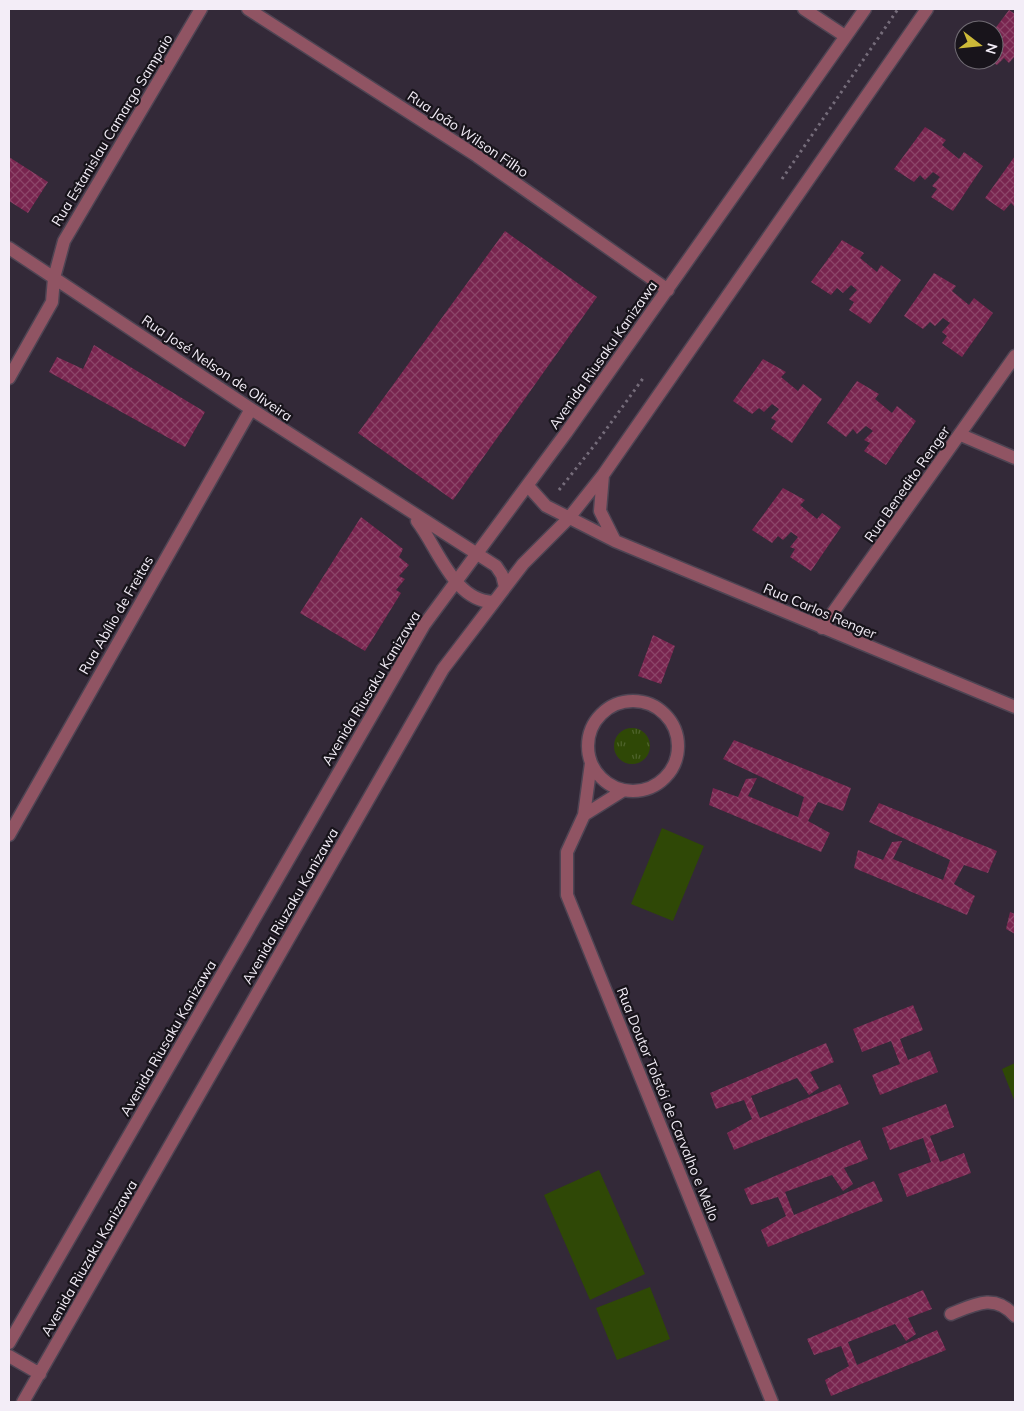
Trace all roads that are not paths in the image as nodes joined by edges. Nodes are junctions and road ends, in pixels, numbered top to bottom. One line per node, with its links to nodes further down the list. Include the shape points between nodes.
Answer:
1 (201, 9): 8 (street, Rua Estanislau Camargo Sampaio, via 64,241)
2 (248, 9): 9 (street, Rua João Wilson Filho, via 477,156)
3 (804, 9): 6 (street)
4 (865, 9): 6 (street, Avenida Riusaku Kanizawa)
5 (927, 9): 15 (street)
6 (845, 36): 9 (street, Avenida Riusaku Kanizawa)
7 (9, 248): 8 (street, Rua José Nelson de Oliveira)
8 (54, 278): 11 (street, Rua Estanislau Camargo Sampaio, via 52,302); 12 (street, Rua José Nelson de Oliveira)
9 (668, 290): 16 (street, Avenida Riusaku Kanizawa)
10 (1015, 356): 13 (street, Rua Benedito Renger)
11 (9, 378)
12 (251, 409): 17 (street, Rua José Nelson de Oliveira); 29 (street, Rua Abílio de Freitas)
13 (961, 435): 14 (street); 24 (street, Rua Benedito Renger)
14 (1015, 458)
15 (603, 475): 18 (street); 19 (street, via 600,511)
16 (528, 486): 18 (street, via 546,506); 20 (street, Avenida Riusaku Kanizawa)
17 (409, 512): 20 (street, Rua José Nelson de Oliveira); 21 (street, Rua José Nelson de Oliveira)
18 (568, 519): 19 (street, Rua Carlos Renger); 22 (street, Avenida Riuzaku Kanizawa, via 523,564)
19 (615, 541): 24 (street, Rua Carlos Renger)
20 (476, 555): 21 (street, Avenida Riusaku Kanizawa); 22 (street, via 496,566)
21 (457, 581): 23 (street, via 474,598); 32 (street, Avenida Riusaku Kanizawa, via 424,625)
22 (506, 587): 23 (street, Avenida Riuzaku Kanizawa)
23 (494, 602): 34 (street, Avenida Riuzaku Kanizawa, via 443,669)
24 (822, 628): 25 (street, Rua Carlos Renger)
25 (1015, 707)
26 (591, 763): 27 (street, via 605,780); 27 (street, Rua Doutor Tolstói de Carvalho e Mello, via 588,749 590,734 606,710 619,703 634,701 661,711 677,736 678,751 674,765 653,786 639,791); 28 (street, Rua Doutor Tolstói de Carvalho e Mello)
27 (624, 790): 28 (street, Rua Doutor Tolstói de Carvalho e Mello)
28 (584, 815): 36 (street, Rua Doutor Tolstói de Carvalho e Mello, via 567,852 567,895)
29 (9, 835)
30 (951, 1314): 31 (street, via 981,1302 1001,1304)
31 (1015, 1316)
32 (9, 1343)
33 (9, 1356): 34 (street)
34 (40, 1374): 35 (street, Avenida Riuzaku Kanizawa)
35 (23, 1402)
36 (772, 1402)

